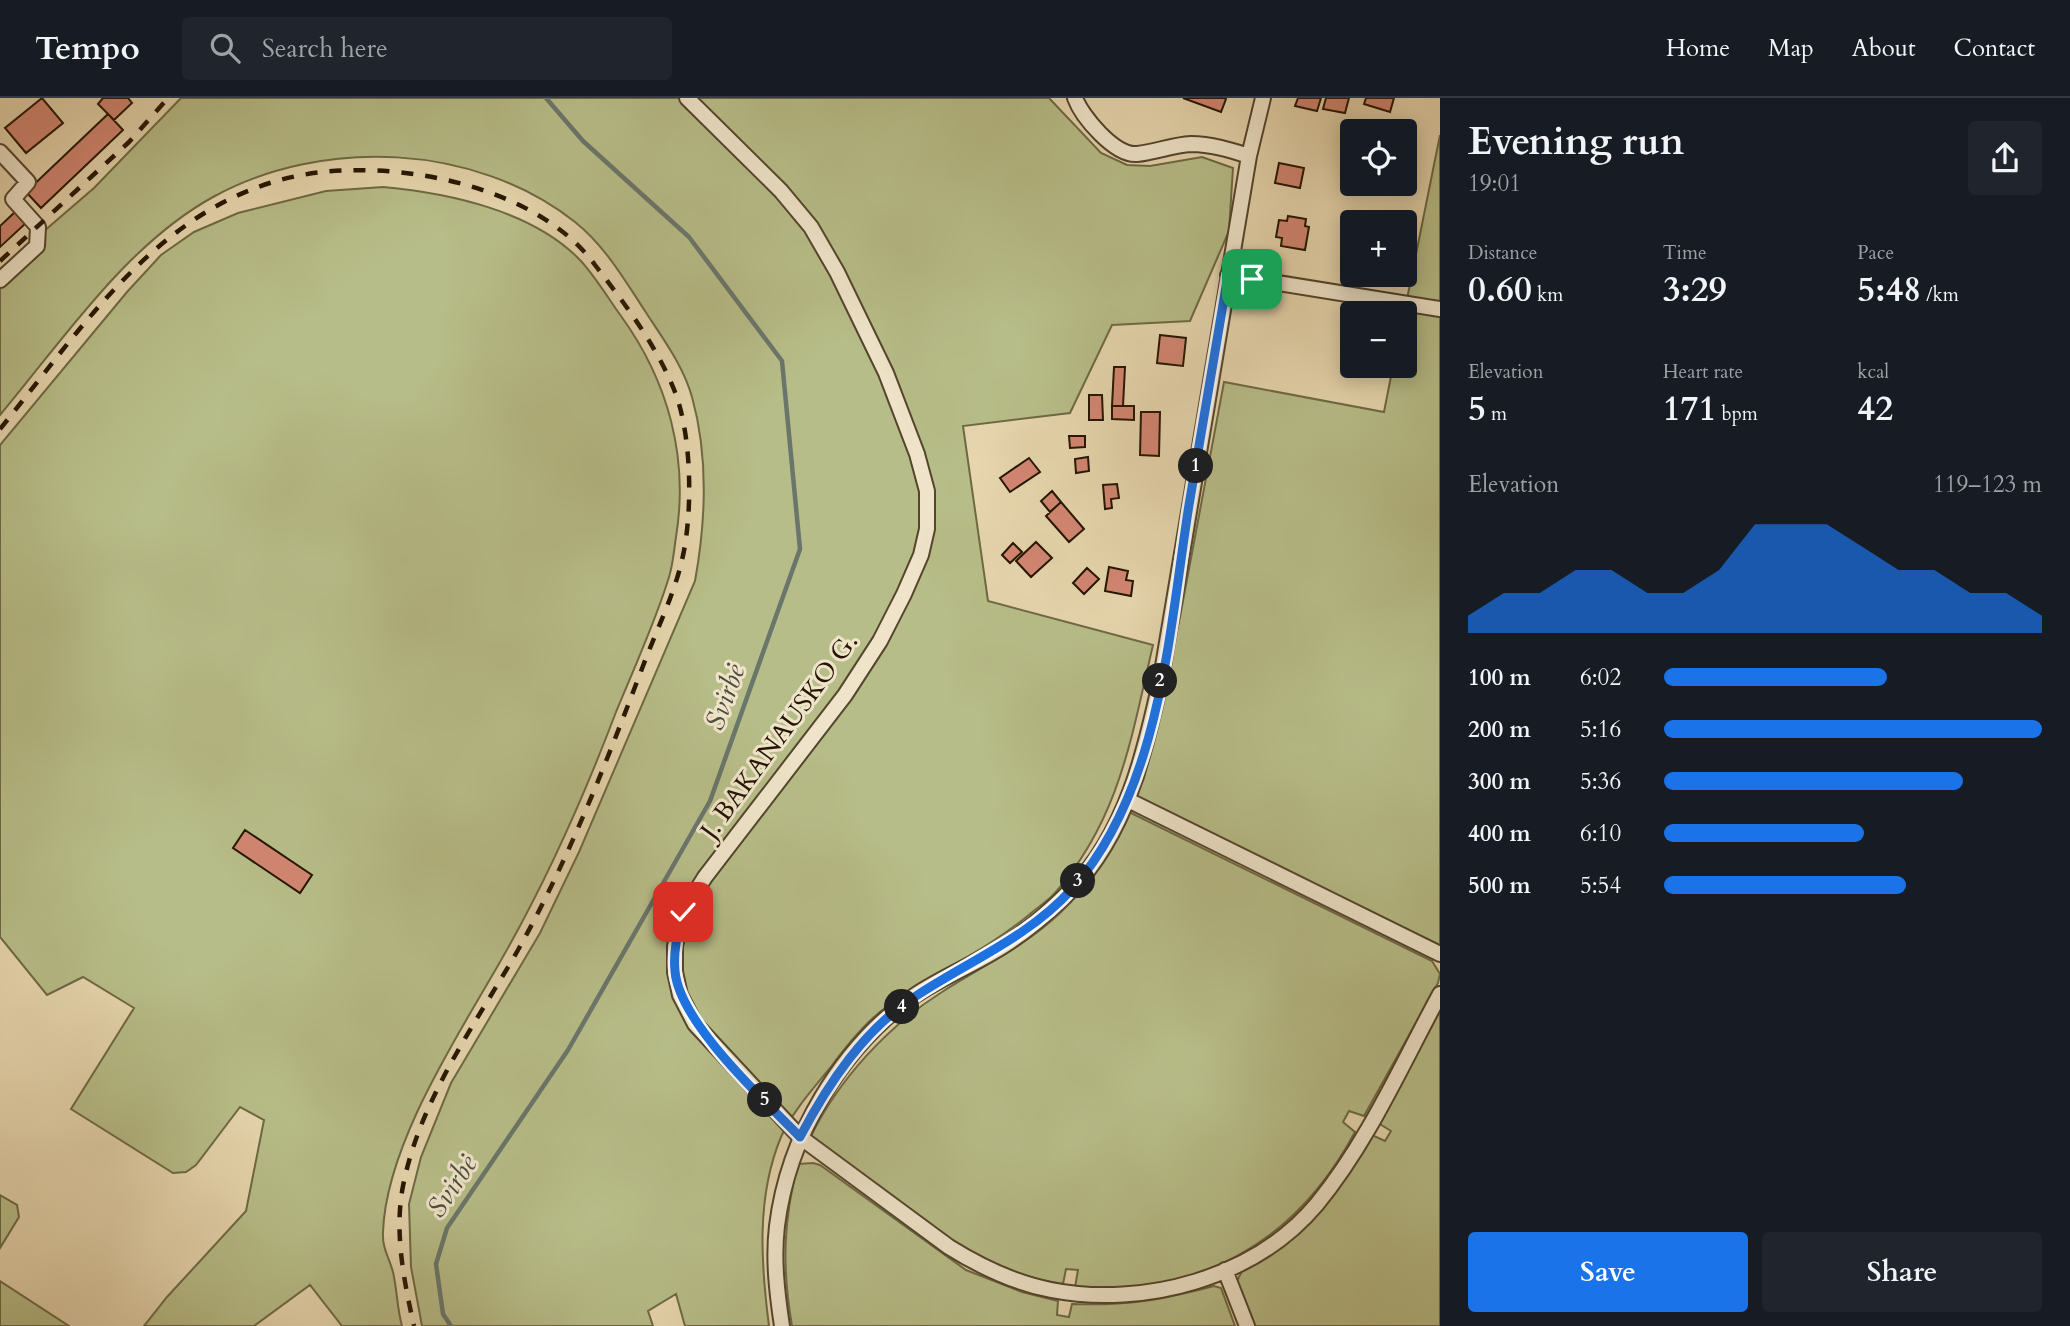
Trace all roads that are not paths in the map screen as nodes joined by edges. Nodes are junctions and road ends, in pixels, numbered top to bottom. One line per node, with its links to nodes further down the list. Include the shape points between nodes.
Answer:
1 (687, 98): 12 (street, J. BAKANAUSKO G., via 811,228 886,373 927,491 927,529 921,555 880,641 845,695 705,877 683,912 675,946 680,995 695,1024)
2 (1075, 98): 5 (street, via 1095,128 1124,152 1194,144)
3 (1263, 98): 5 (street)
4 (0, 152): 7 (street, via 29,182 13,199 38,227 37,246)
5 (1249, 156): 6 (street)
6 (1228, 275): 8 (street); 9 (street, via 1161,678 1149,736)
7 (0, 280)
8 (1440, 309)
9 (1128, 800): 10 (street); 12 (street, via 1072,889 1015,938 914,997 879,1026 847,1061)
10 (1440, 954)
11 (1440, 994): 13 (street, J. BAKANAUSKO G., via 1349,1160 1315,1205 1285,1234)
12 (800, 1137): 13 (street, J. BAKANAUSKO G., via 949,1247 1016,1281 1075,1294 1113,1295 1176,1287); 14 (street, via 777,1226)
13 (1225, 1270): 15 (street)
14 (782, 1326)
15 (1247, 1326)

